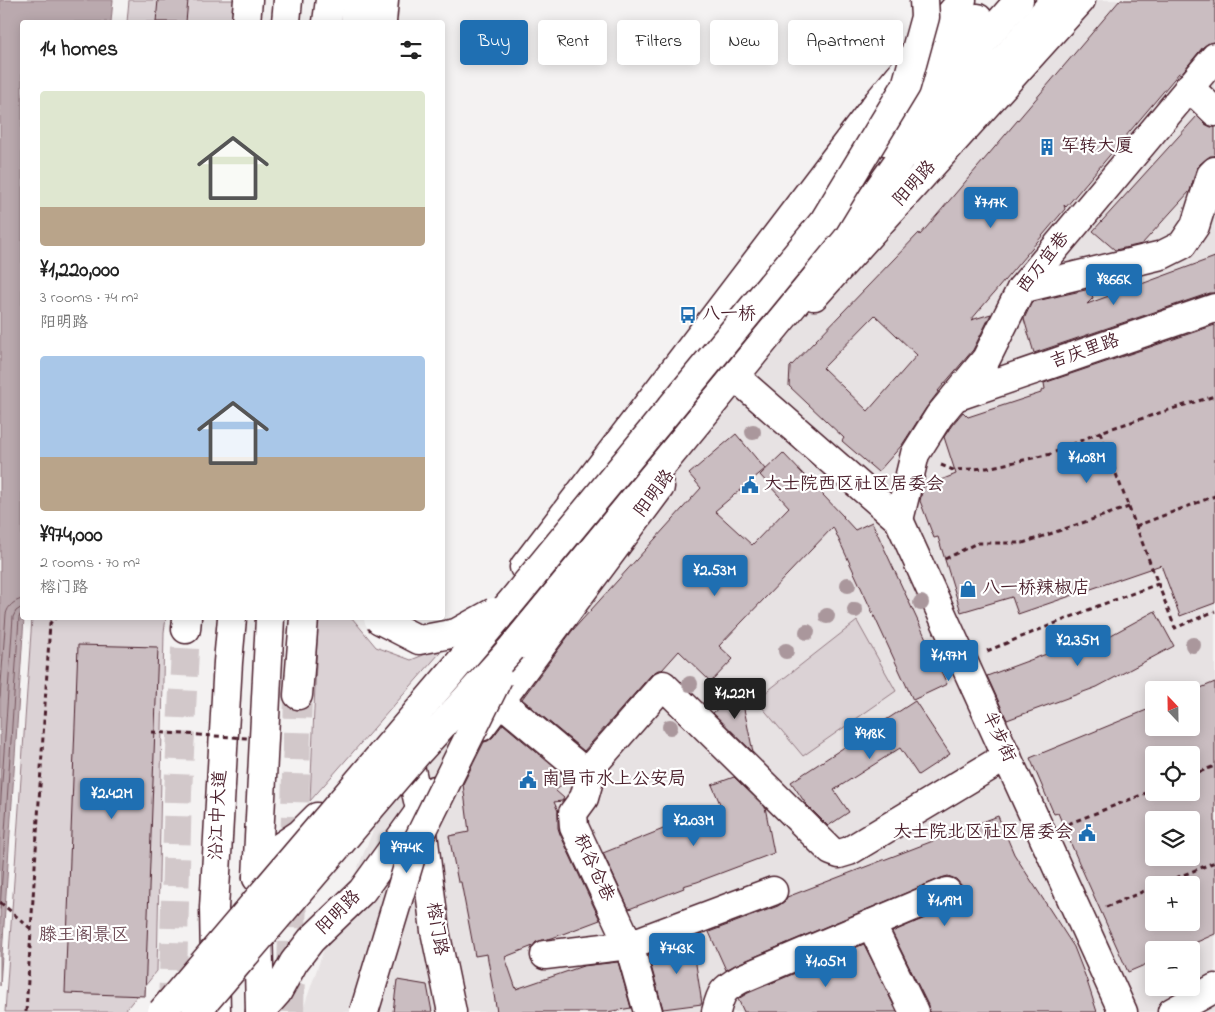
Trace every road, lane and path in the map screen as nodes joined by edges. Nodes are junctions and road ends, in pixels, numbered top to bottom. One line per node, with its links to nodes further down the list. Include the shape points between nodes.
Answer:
1 (248, 0): 12 (main road)
2 (288, 0): 13 (main road)
3 (330, 0): 14 (main road)
4 (357, 0): 15 (main road)
5 (384, 0): 16 (main road)
6 (924, 0): 21 (main road, bridge, via 925,17 906,86)
7 (962, 0): 47 (main road, via 878,102)
8 (994, 0): 21 (main road, bridge)
9 (1019, 0): 22 (main road, via 985,39)
10 (1055, 0): 22 (main road)
11 (1081, 0): 25 (main road, 阳明路)
12 (246, 20)
13 (286, 20)
14 (328, 20)
15 (355, 20)
16 (382, 20)
17 (1215, 57): 18 (main road, 西万宜巷)
18 (1189, 87): 19 (main road); 23 (main road, 西万宜巷)
19 (1215, 112)
20 (1215, 171): 23 (main road, via 1195,226 1182,245 1162,255)
21 (824, 220): 36 (main road, bridge)
22 (814, 280): 43 (main road)
23 (1021, 289): 27 (main road, 西万宜巷, via 986,359)
24 (1215, 308): 27 (main road, 吉庆里路)
25 (739, 380): 32 (main road, 半步街); 46 (main road, 阳明路)
26 (1215, 396): 28 (path)
27 (955, 397): 29 (main road, 西万宜巷)
28 (1100, 432): 29 (path, via 1051,454 987,468 953,470); 31 (path)
29 (915, 454): 32 (main road, 西万宜巷)
30 (1215, 496): 33 (path)
31 (1129, 507): 33 (path); 34 (path, via 1022,543 977,544)
32 (899, 520): 34 (main road, 半步街)
33 (1136, 526): 35 (path)
34 (922, 570): 44 (main road, 半步街)
35 (1158, 584): 37 (path, via 1176,628); 44 (path)
36 (512, 601): 42 (main road, bridge, via 456,633 419,640); 71 (main road, bridge)
37 (1215, 612)
38 (54, 620): 66 (path, via 50,623)
39 (232, 620): 73 (main road, 沿江中大道, via 214,908)
40 (270, 620): 59 (main road)
41 (304, 620): 45 (main road)
42 (380, 620)
43 (512, 648): 72 (main road, bridge, via 420,750); 75 (main road, bridge, via 413,850)
44 (963, 661): 50 (main road, 半步街)
45 (298, 696)
46 (500, 702): 53 (main road); 55 (main road, 阳明路)
47 (401, 728): 55 (main road, 榕门路); 59 (main road, via 300,834 276,850)
48 (152, 732): 49 (path, bridge)
49 (247, 738)
50 (1006, 756): 53 (main road, via 839,854 831,851 663,685); 56 (main road, 半步街)
51 (1215, 766): 52 (path)
52 (1200, 772)
53 (586, 773): 67 (main road, 积谷仓巷, via 588,784 584,798 573,813 574,827)
54 (1145, 794): 56 (path)
55 (420, 809): 74 (main road, 阳明路, via 362,891 311,940 277,993); 76 (main road, 榕门路, via 435,931)
56 (1042, 835): 64 (main road, 半步街)
57 (1215, 862): 58 (path)
58 (1181, 876)
59 (257, 877): 74 (main road)
60 (773, 891): 67 (main road)
61 (1145, 891): 64 (path)
62 (947, 892): 65 (main road)
63 (0, 902): 66 (path)
64 (1080, 918): 80 (main road, 半步街)
65 (871, 924): 78 (main road, via 728,986 720,995); 79 (main road)
66 (31, 929): 70 (path)
67 (629, 945): 68 (main road); 77 (main road, 积谷仓巷)
68 (544, 956)
69 (1215, 988): 81 (main road)
70 (26, 1012)
71 (162, 1012)
72 (196, 1012)
73 (216, 1012)
74 (260, 1012)
75 (364, 1012)
76 (452, 1012)
77 (648, 1012)
78 (716, 1012)
79 (914, 1012)
80 (1123, 1012)
81 (1172, 1012)

